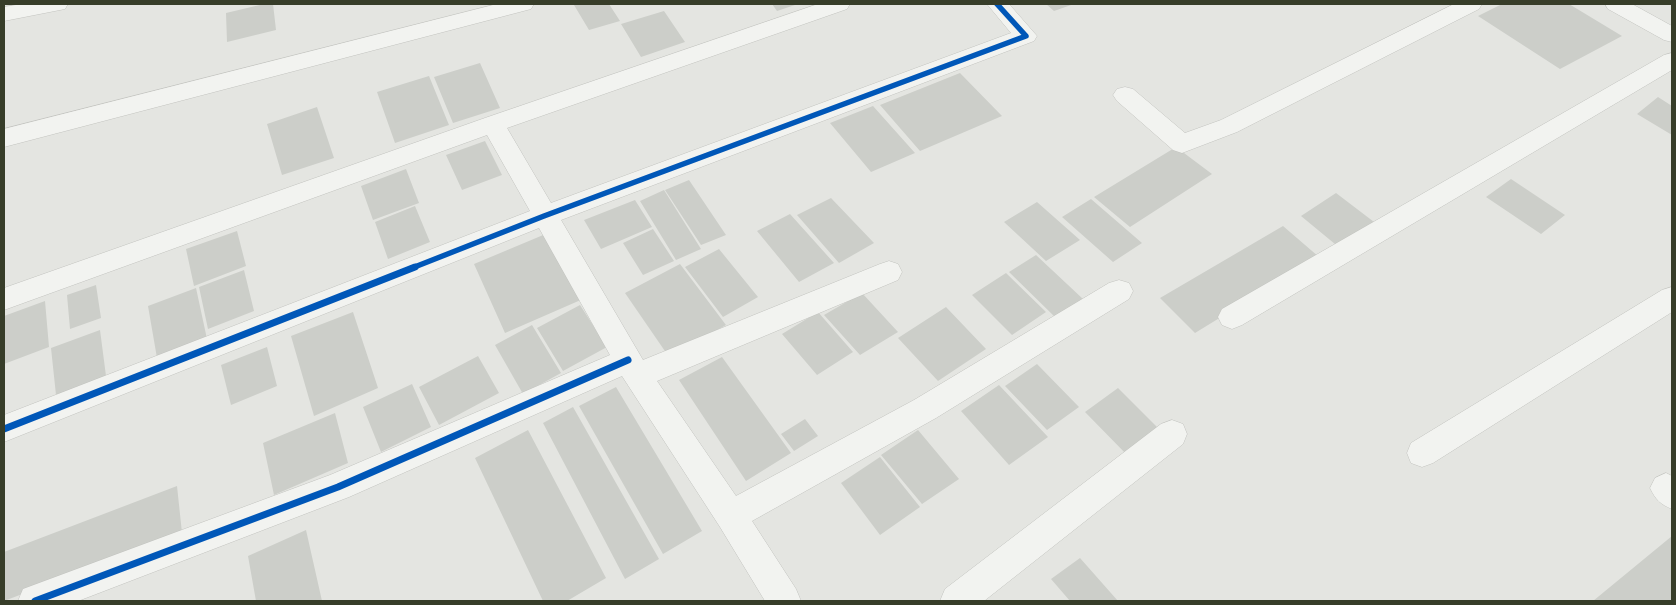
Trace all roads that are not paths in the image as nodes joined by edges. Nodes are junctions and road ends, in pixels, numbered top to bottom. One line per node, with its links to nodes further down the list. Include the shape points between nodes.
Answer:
1 (57, 4): 7 (street)
2 (523, 4): 12 (street)
3 (839, 4): 11 (street)
4 (996, 4): 13 (street, via 1026,36)
5 (1471, 4): 10 (street, via 1229,126 1182,144)
6 (1616, 4): 8 (street)
7 (4, 14)
8 (1672, 35)
9 (1672, 60): 18 (street)
10 (1125, 95)
11 (493, 124): 13 (street); 17 (street)
12 (4, 138)
13 (544, 216): 19 (street); 20 (street)
14 (889, 272): 19 (street)
15 (1119, 291): 23 (street, via 925,409)
16 (1672, 298): 22 (street)
17 (4, 299)
18 (1232, 317)
19 (632, 368): 23 (street); 24 (street, via 338,486)
20 (4, 429)
21 (1172, 434): 26 (street)
22 (1422, 453)
23 (731, 516): 25 (street)
24 (35, 601)
25 (784, 601)
26 (957, 601)

